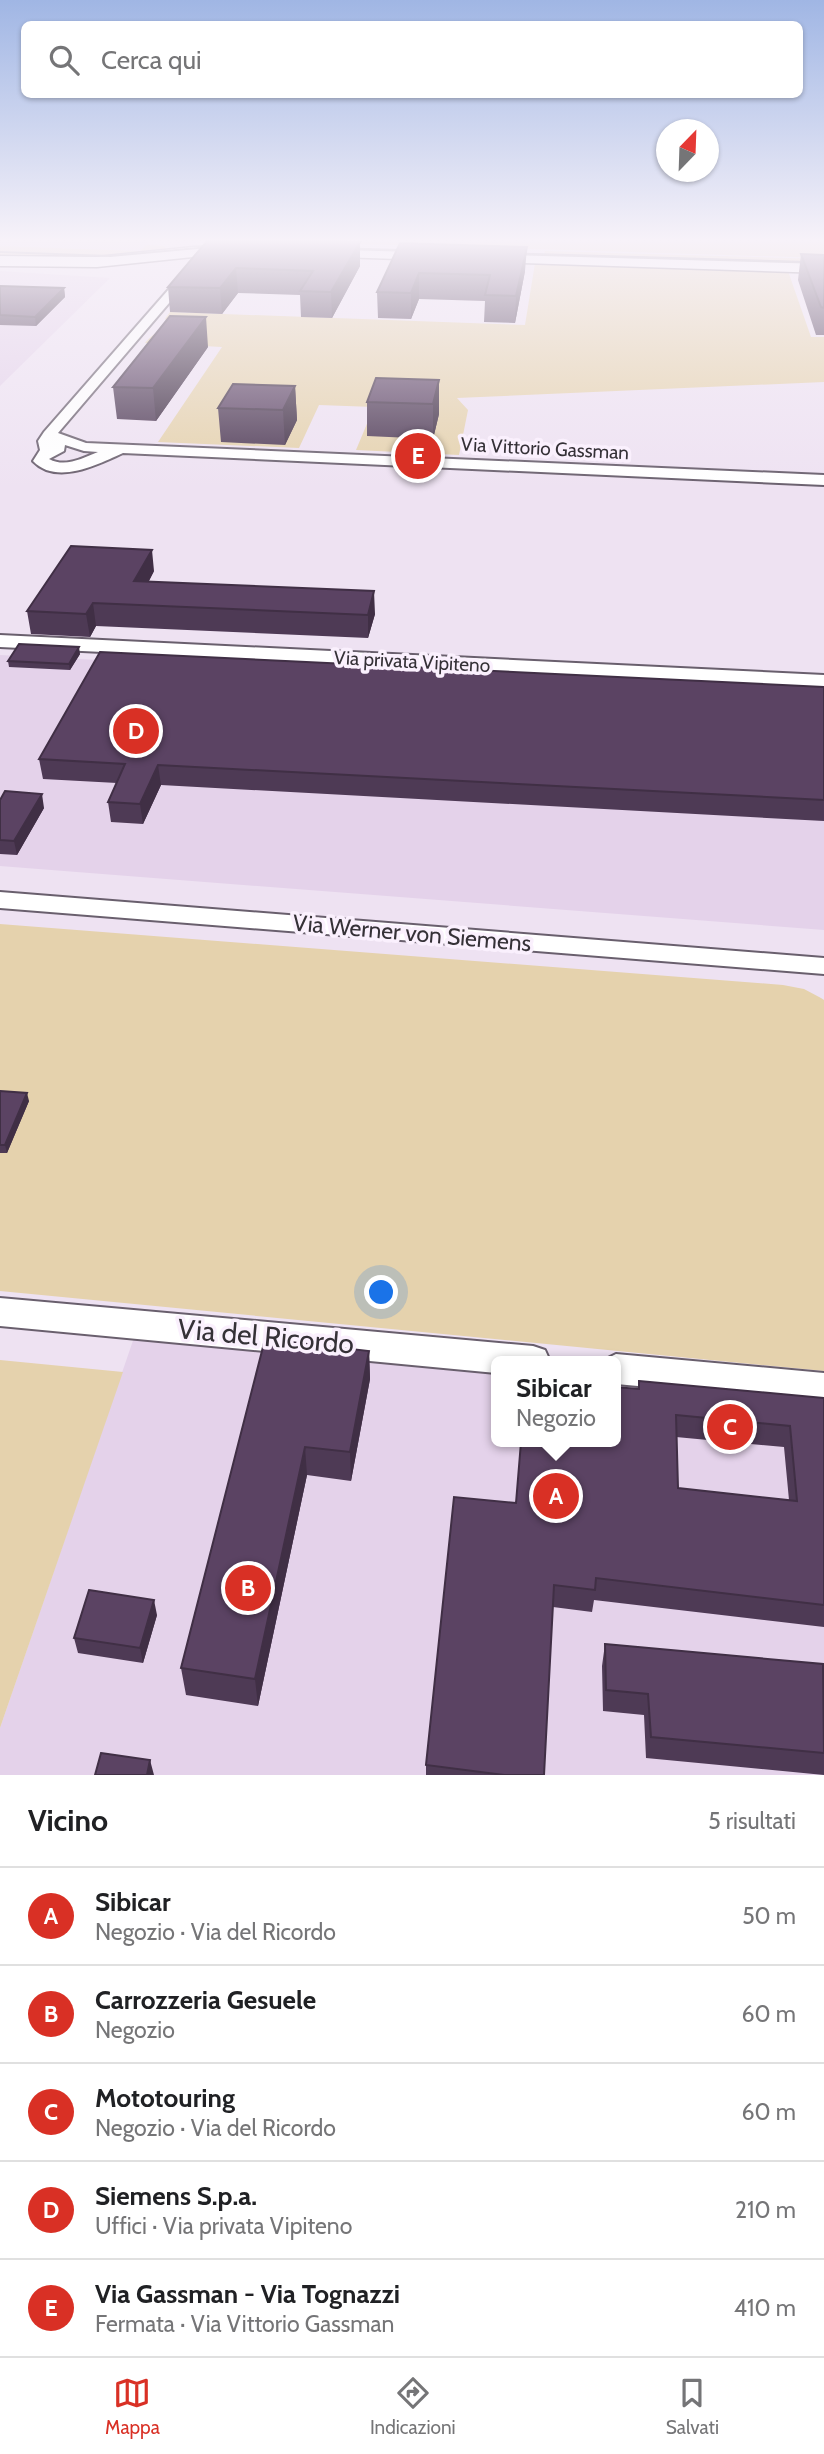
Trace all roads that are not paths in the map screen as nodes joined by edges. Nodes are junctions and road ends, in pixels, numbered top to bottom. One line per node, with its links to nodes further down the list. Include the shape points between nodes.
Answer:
1 (146, 324): 2 (street)
2 (49, 435): 3 (street, Via Vittorio Gassman); 5 (street)
3 (83, 447): 4 (street, Via Vittorio Gassman); 5 (street, Via Vittorio Gassman); 6 (street, Via Vittorio Gassman)
4 (138, 449): 6 (street, Via Vittorio Gassman); 7 (street, Via Vittorio Gassman)
5 (48, 452): 6 (street, Via Vittorio Gassman, via 41,461 60,468 88,464)
6 (99, 456)
7 (824, 480)
8 (0, 641): 9 (street, Via privata Vipiteno)
9 (824, 681)
10 (0, 900): 11 (street, Via Werner von Siemens)
11 (824, 966)
12 (0, 1312): 13 (street, Via del Ricordo)
13 (491, 1357)
14 (621, 1370): 15 (street)
15 (824, 1388)

